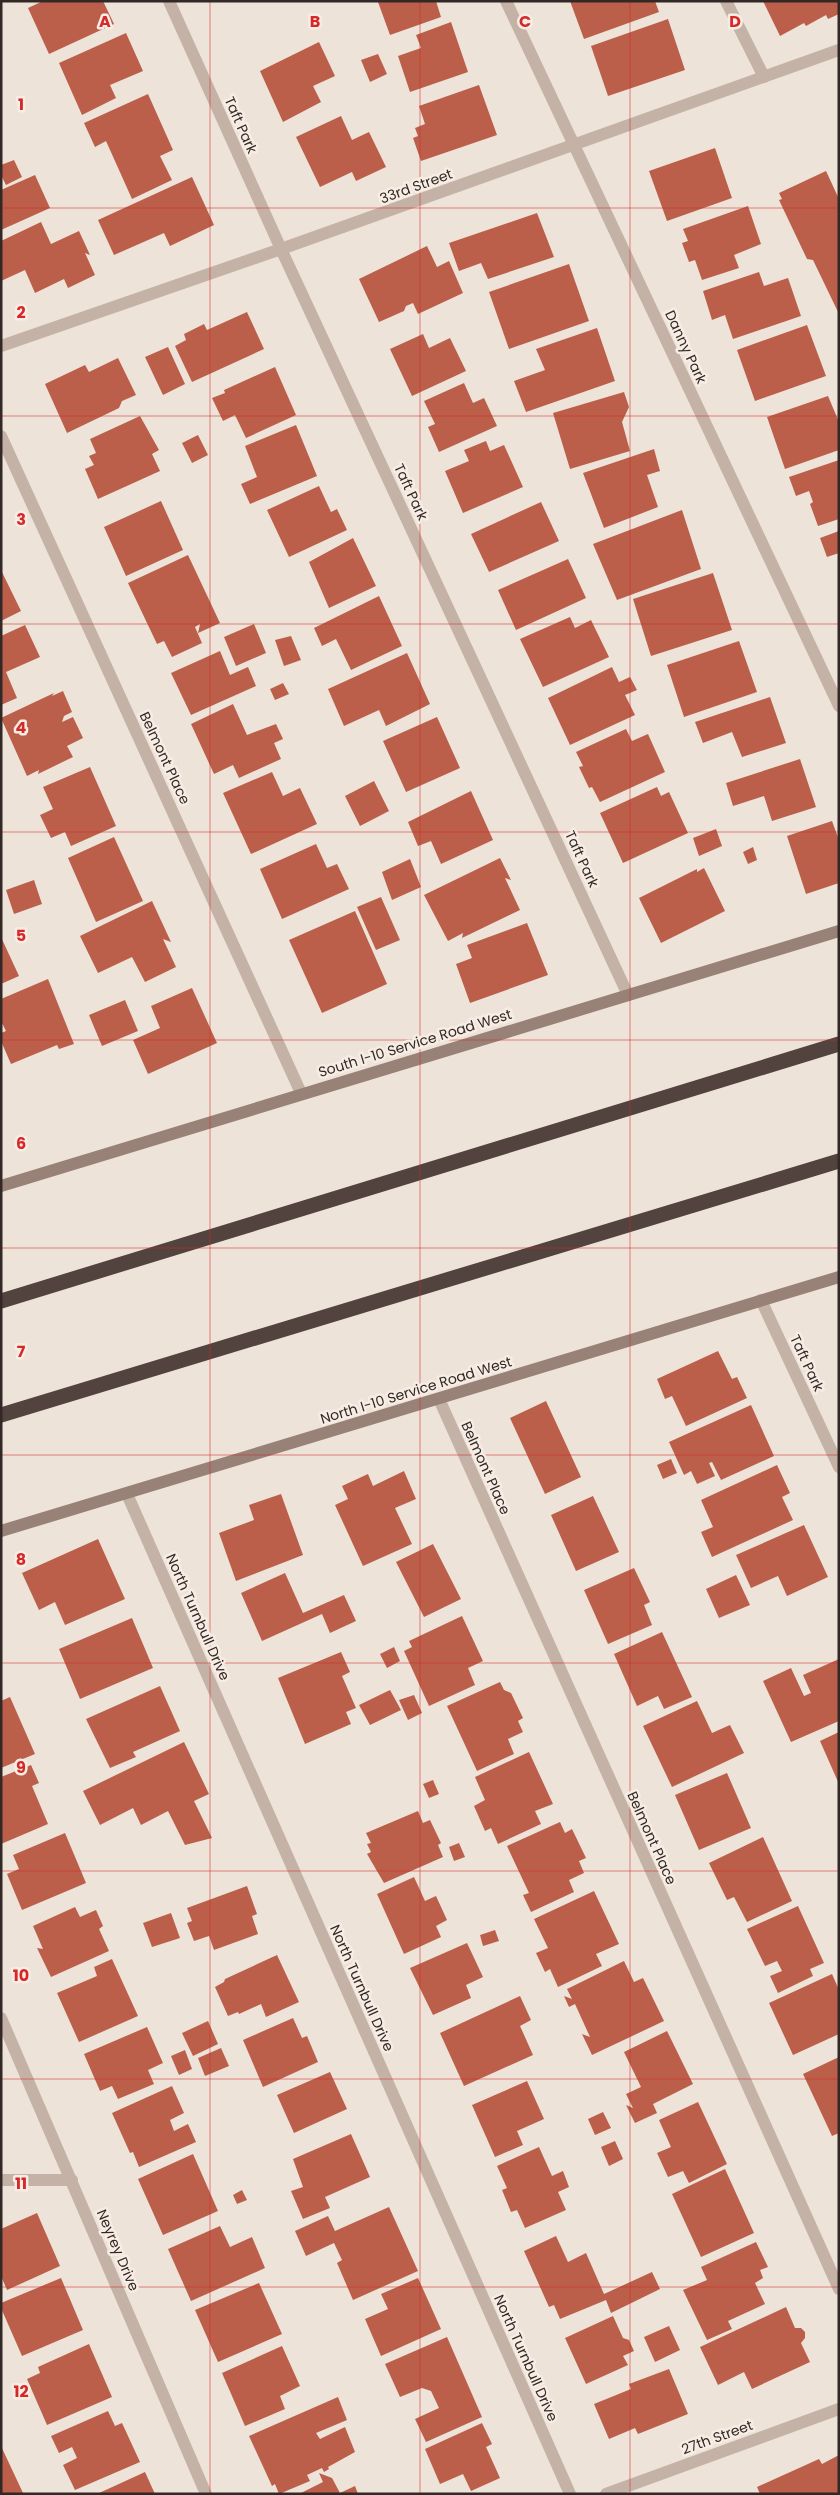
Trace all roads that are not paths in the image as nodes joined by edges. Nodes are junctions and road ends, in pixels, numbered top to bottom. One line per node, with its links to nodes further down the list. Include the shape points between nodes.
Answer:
1 (169, 1): 7 (street, Taft Park)
2 (506, 1): 6 (street, Danny Park)
3 (726, 1): 5 (street)
4 (839, 50): 5 (street, 33rd Street)
5 (764, 77): 6 (street, 33rd Street)
6 (574, 145): 7 (street, 33rd Street); 10 (street, Danny Park)
7 (281, 249): 8 (street, 33rd Street); 12 (street, Taft Park)
8 (1, 346)
9 (1, 436): 14 (street, Belmont Place)
10 (839, 706)
11 (839, 931): 12 (street, South I-10 Service Road West)
12 (628, 995): 14 (street, South I-10 Service Road West)
13 (839, 1044): 19 (highway)
14 (301, 1093): 16 (street, South I-10 Service Road West)
15 (839, 1161): 21 (highway)
16 (1, 1186)
17 (839, 1277): 18 (street, North I-10 Service Road West)
18 (761, 1300): 20 (street, North I-10 Service Road West); 22 (street, Taft Park)
19 (1, 1302)
20 (439, 1399): 23 (street, North I-10 Service Road West); 28 (street, Belmont Place)
21 (1, 1416)
22 (839, 1467)
23 (127, 1494): 24 (street, North I-10 Service Road West); 31 (street, North Turnbull Drive)
24 (1, 1531)
25 (1, 2018): 27 (street, Neyrey Drive)
26 (1, 2180): 27 (street)
27 (72, 2180): 30 (street, Neyrey Drive)
28 (839, 2289)
29 (839, 2409): 32 (street, 27th Street)
30 (206, 2494)
31 (570, 2494)
32 (606, 2494)

